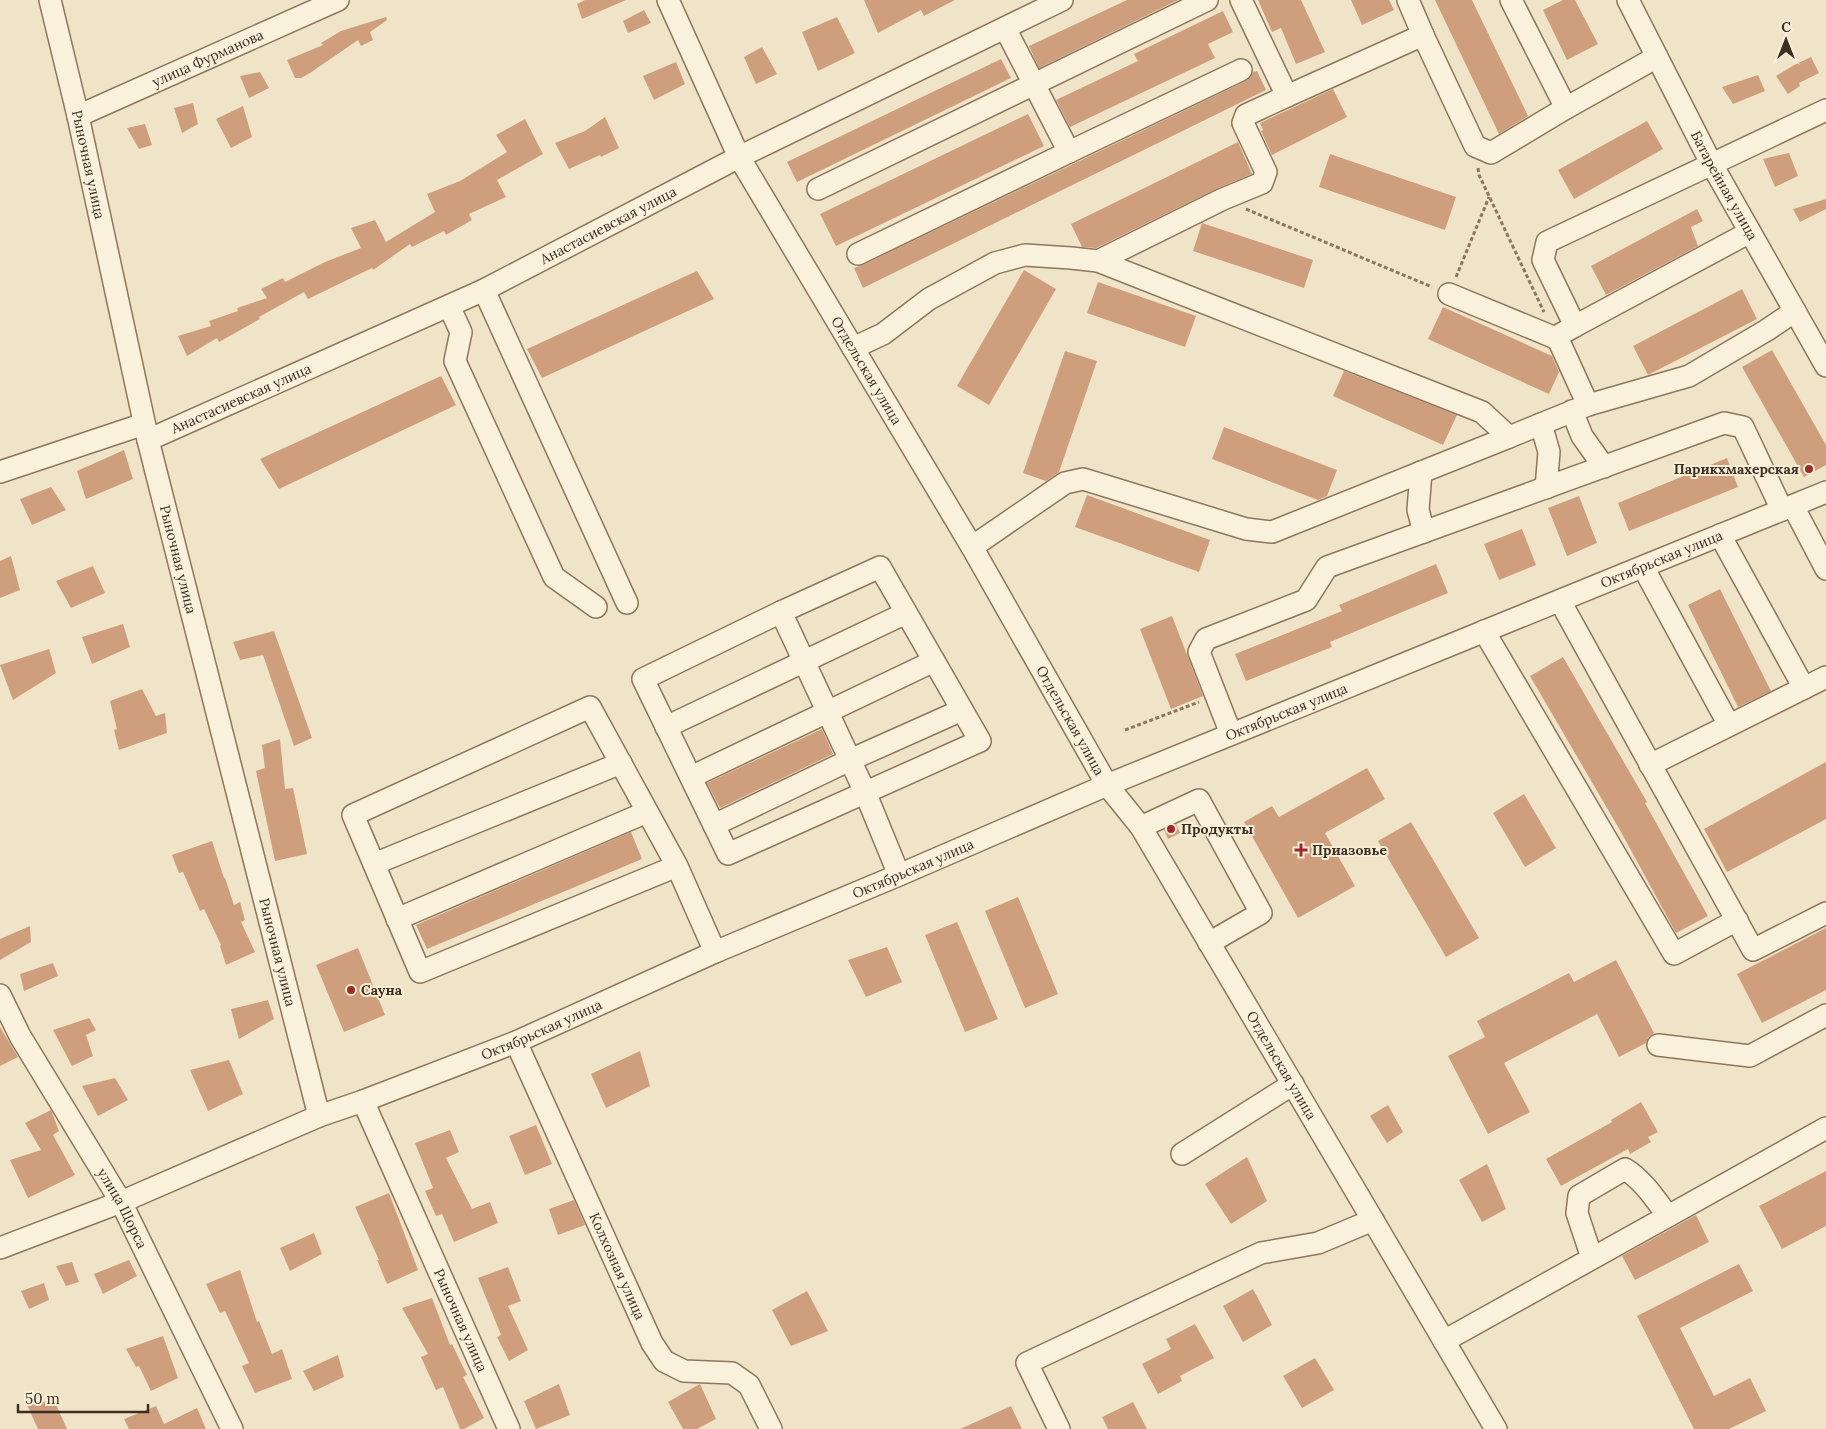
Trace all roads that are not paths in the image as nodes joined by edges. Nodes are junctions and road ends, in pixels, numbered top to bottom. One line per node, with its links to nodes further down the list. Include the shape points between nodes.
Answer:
1 (50, 0): 18 (street, Рыночная улица)
2 (338, 0): 18 (street, улица Фурманова)
3 (668, 0): 20 (street, Отдельская улица)
4 (1062, 0): 10 (street, Анастасиевская улица)
5 (1207, 0): 14 (street)
6 (1241, 0): 15 (street)
7 (1408, 0): 11 (street)
8 (1511, 0): 16 (street)
9 (1628, 0): 12 (street, Батарейная улица)
10 (1005, 28): 14 (street); 20 (street, Анастасиевская улица)
11 (1423, 35): 15 (street); 16 (street, via 1475,146 1491,153)
12 (1657, 57): 16 (street); 21 (street, Батарейная улица)
13 (1241, 70): 19 (street)
14 (1034, 84): 19 (street); 22 (street)
15 (1287, 96): 25 (street, via 1246,115 1243,123 1266,172 1262,183)
16 (1566, 108)
17 (1826, 110): 21 (street)
18 (78, 116): 35 (street, Рыночная улица)
19 (1069, 152): 24 (street)
20 (739, 157): 26 (street, Анастасиевская улица); 31 (street, Отдельская улица)
21 (1711, 163): 23 (street, Батарейная улица); 30 (street, via 1547,242 1543,260)
22 (818, 189)
23 (1750, 232): 29 (street, Батарейная улица); 30 (street)
24 (858, 254)
25 (1098, 262): 31 (street, via 1025,255 995,263 929,298 883,334); 36 (street, via 1482,412)
26 (484, 290): 28 (street, Анастасиевская улица); 49 (street)
27 (1449, 294): 30 (street)
28 (449, 306): 35 (street, Анастасиевская улица); 50 (street, via 461,332 455,361 554,577)
29 (1795, 311): 32 (street, Батарейная улица); 33 (street, via 1689,376)
30 (1565, 333): 33 (street)
31 (853, 348): 45 (street, Отдельская улица)
32 (1826, 366)
33 (1580, 408): 34 (street); 37 (street, via 1582,436)
34 (1541, 424): 36 (street); 40 (street, via 1549,452)
35 (146, 432): 38 (street, Анастасиевская улица); 86 (street, Рыночная улица)
36 (1509, 437): 39 (street)
37 (1604, 467): 40 (street); 42 (street, via 1724,423 1743,427)
38 (0, 472)
39 (1421, 472): 43 (street, via 1418,510); 45 (street, via 1272,532 1246,530 1083,479 1065,483)
40 (1546, 488): 43 (street)
41 (1826, 492): 42 (street, Октябрьская улица)
42 (1787, 508): 44 (street, Октябрьская улица); 47 (street)
43 (1424, 532): 62 (street, via 1327,567 1306,600 1206,639 1199,652)
44 (1720, 535): 46 (street, Октябрьская улица); 57 (street)
45 (972, 546): 67 (street, Отдельская улица)
46 (1643, 566): 48 (street, Октябрьская улица); 60 (street)
47 (1826, 569)
48 (1560, 601): 53 (street, Октябрьская улица); 65 (street)
49 (627, 603)
50 (596, 607)
51 (781, 612): 52 (street, via 880,567); 55 (street); 61 (street, via 643,679)
52 (906, 614): 54 (street); 55 (street)
53 (1484, 632): 62 (street, Октябрьская улица); 77 (street, via 1674,954)
54 (934, 661): 58 (street); 59 (street)
55 (805, 662): 59 (street); 61 (street)
56 (1826, 677): 57 (street)
57 (1804, 688): 60 (street)
58 (962, 710): 63 (street); 68 (street, via 980,741)
59 (828, 712): 63 (street); 66 (street)
60 (1729, 725): 65 (street)
61 (666, 727): 66 (street)
62 (1231, 734): 67 (street, Октябрьская улица)
63 (850, 760): 68 (street); 70 (street)
64 (621, 763): 69 (street); 72 (street); 72 (street, via 590,707 353,814)
65 (1650, 765): 77 (street)
66 (691, 777): 70 (street)
67 (1107, 785): 71 (street, Отдельская улица); 74 (street, Октябрьская улица)
68 (865, 792): 70 (street, via 728,854); 74 (street)
69 (647, 812): 73 (street); 76 (street)
70 (714, 825)
71 (1141, 827): 78 (street, Отдельская улица); 78 (street, via 1199,800 1262,913)
72 (374, 864): 76 (street)
73 (676, 866): 76 (street, via 420,972); 79 (street)
74 (899, 875): 79 (street, Октябрьская улица)
75 (1826, 913): 77 (street, via 1754,950)
76 (397, 919)
77 (1737, 920)
78 (1210, 943): 84 (street, Отдельская улица)
79 (715, 952): 82 (street, Октябрьская улица)
80 (0, 995): 89 (street, улица Щорса, via 20,1036)
81 (1826, 1015): 83 (street, via 1750,1056)
82 (516, 1042): 85 (street, Октябрьская улица); 97 (street, Колхозная улица, via 652,1343 664,1361 684,1371 732,1373 749,1385)
83 (1658, 1046)
84 (1293, 1084): 88 (street); 91 (street, Отдельская улица)
85 (363, 1101): 86 (street, Октябрьская улица); 96 (street, Рыночная улица)
86 (319, 1116): 89 (street, Октябрьская улица)
87 (1826, 1128): 90 (street)
88 (1182, 1154)
89 (121, 1202): 92 (street, Октябрьская улица); 95 (street, улица Щорса)
90 (1668, 1216): 93 (street); 93 (street, via 1650,1192 1625,1170 1579,1196 1577,1213)
91 (1373, 1220): 94 (street, Отдельская улица); 98 (street, via 1318,1243 1261,1253 1027,1363)
92 (0, 1248)
93 (1592, 1258): 94 (street)
94 (1444, 1341): 99 (street, Отдельская улица)
95 (232, 1429)
96 (509, 1429)
97 (771, 1429)
98 (1059, 1429)
99 (1496, 1429)

